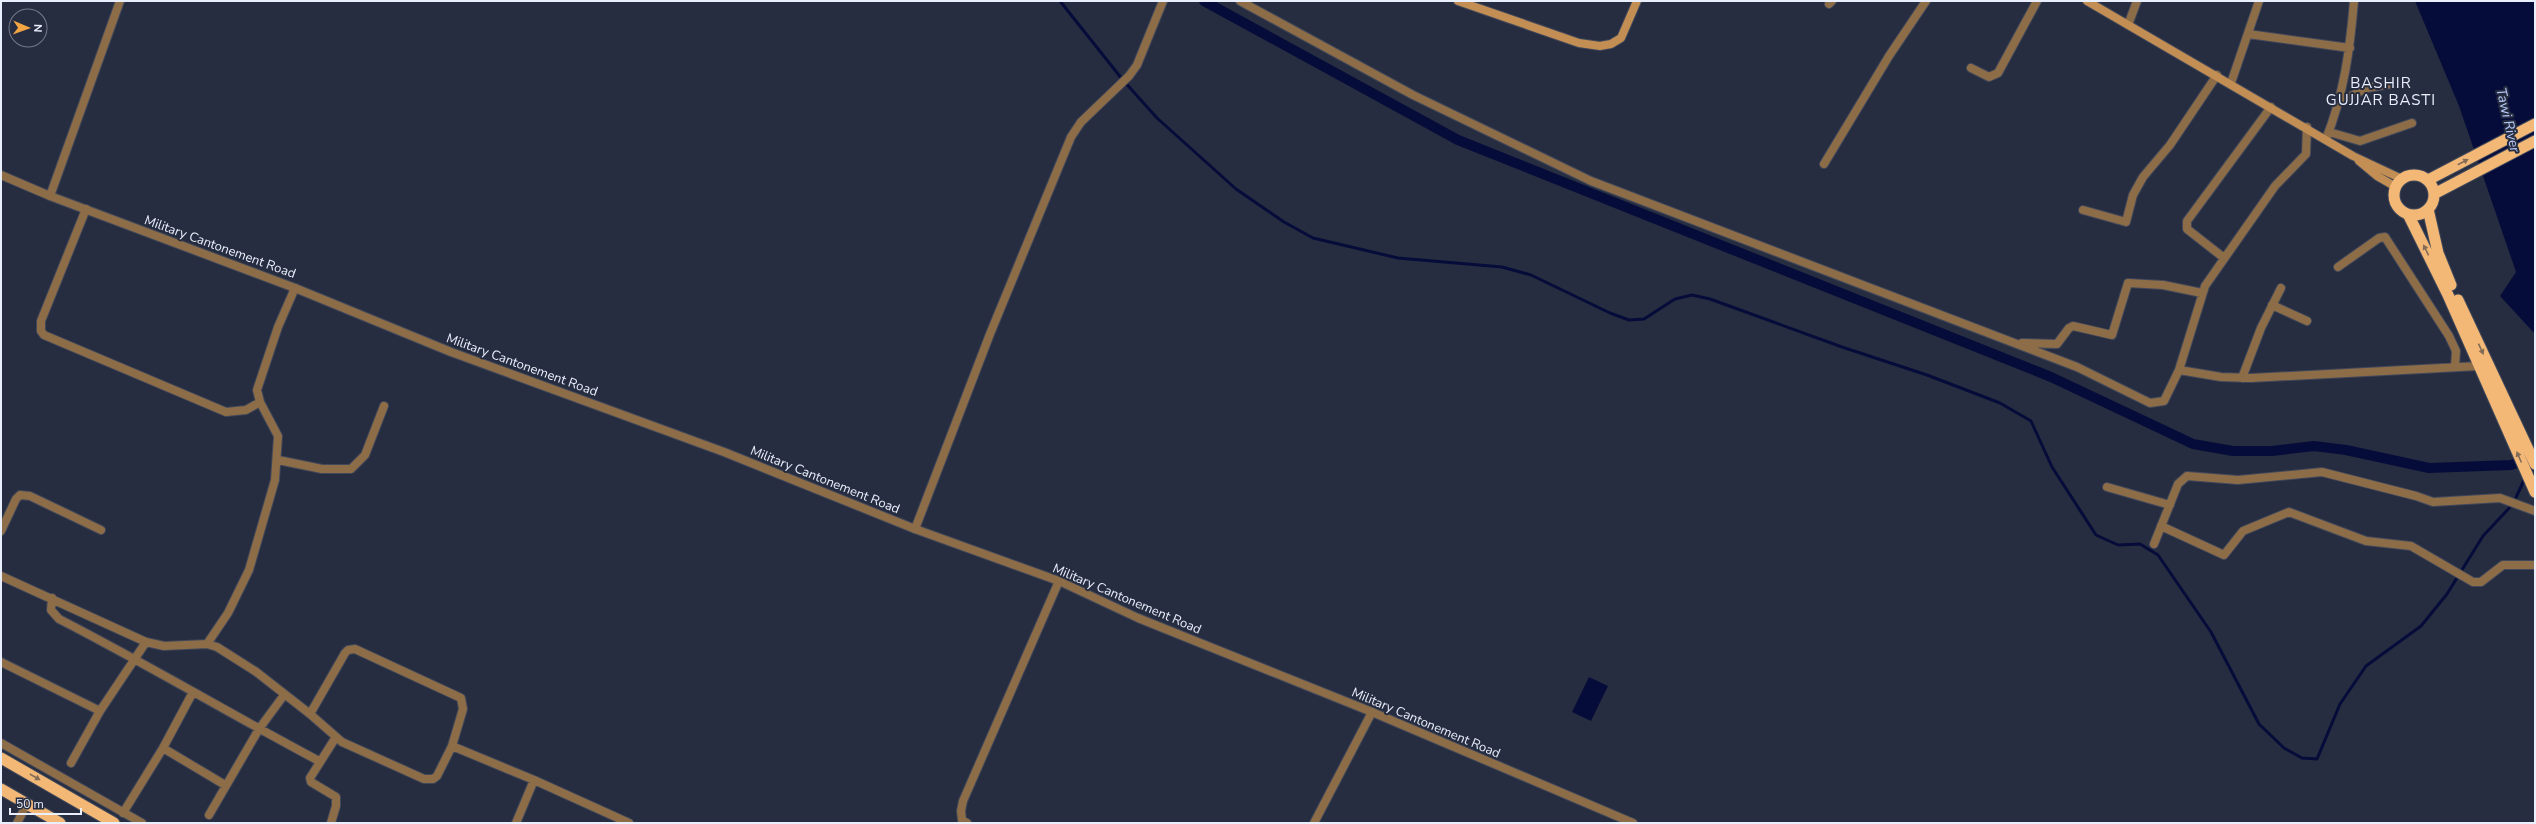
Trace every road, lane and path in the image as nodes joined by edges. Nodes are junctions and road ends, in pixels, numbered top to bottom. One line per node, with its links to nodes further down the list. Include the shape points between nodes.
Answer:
1 (120, 1): 31 (street)
2 (1163, 1): 58 (street, via 1142,54 1129,76 1081,122 1071,137 990,334)
3 (1240, 1): 43 (street, via 1413,95 1591,180)
4 (1458, 1): 5 (main road, via 1579,43 1600,46 1611,44 1621,38)
5 (1637, 1)
6 (1926, 1): 26 (street, via 1889,56)
7 (2037, 1): 15 (street, via 1998,73 1989,77)
8 (2087, 1): 12 (main road)
9 (2137, 1): 12 (street)
10 (2259, 1): 13 (street)
11 (2354, 1): 14 (street)
12 (2128, 25): 16 (main road)
13 (2248, 34): 14 (street); 17 (street)
14 (2350, 48): 19 (street)
15 (1972, 68)
16 (2217, 75): 17 (main road); 34 (street, via 2170,145 2143,177 2133,195 2126,222)
17 (2231, 83): 20 (main road)
18 (2397, 83): 19 (street, via 2367,88)
19 (2339, 102): 24 (street)
20 (2271, 106): 23 (main road); 36 (street, via 2187,221 2187,229)
21 (2412, 122): 24 (street, via 2360,141)
22 (2535, 124): 28 (highway, one-way to 22)
23 (2307, 128): 24 (main road); 36 (street, via 2306,154 2275,186)
24 (2328, 135): 29 (main road, via 2376,176)
25 (2535, 141): 30 (highway)
26 (1824, 164)
27 (1, 175): 31 (street, Military Cantonement Road)
28 (2428, 180): 29 (highway, via 2418,175); 30 (highway)
29 (2399, 183): 35 (highway, via 2395,200 2402,211)
30 (2434, 194): 32 (highway)
31 (50, 196): 33 (street, Military Cantonement Road)
32 (2428, 209): 35 (highway, via 2421,214); 48 (highway, one-way to 48, via 2438,253)
33 (86, 210): 38 (street, Military Cantonement Road); 49 (street, via 41,321 41,331 44,335 226,412 246,410)
34 (2083, 210)
35 (2408, 214): 44 (highway, one-way to 35)
36 (2224, 258): 40 (street)
37 (2338, 267): 45 (street, via 2380,237 2385,237 2453,342 2456,351)
38 (295, 288): 49 (street, via 258,382 257,396); 58 (street, Military Cantonement Road, via 458,354 724,452)
39 (2281, 288): 41 (street)
40 (2202, 294): 43 (street, via 2163,285 2128,283 2112,335 2073,326 2057,344); 46 (street)
41 (2272, 305): 42 (street); 47 (street)
42 (2307, 320)
43 (2014, 343): 46 (street, via 2077,367 2150,403 2164,401)
44 (2479, 366): 45 (street); 48 (highway)
45 (2455, 367): 47 (street)
46 (2179, 370): 47 (street)
47 (2242, 378)
48 (2492, 385): 52 (highway); 54 (highway, one-way to 48)
49 (260, 402): 51 (street, via 278,436)
50 (384, 406): 51 (street, via 365,455 350,469 322,469)
51 (278, 460): 67 (street, via 274,486 249,570 234,601)
52 (2535, 464)
53 (2107, 487): 55 (street)
54 (2535, 492)
55 (2170, 505): 56 (street, via 2178,484 2187,476 2238,480 2312,471 2330,473 2435,503 2500,498); 57 (street)
56 (2535, 511)
57 (2161, 526): 61 (street); 62 (street, via 2224,555 2243,531 2289,512 2366,541 2411,546 2466,579 2481,582 2503,566)
58 (915, 529): 64 (street, Military Cantonement Road)
59 (101, 530): 60 (street, via 30,496 20,495)
60 (1, 532)
61 (2154, 544)
62 (2535, 565)
63 (1, 576): 65 (street)
64 (1059, 582): 73 (street, Military Cantonement Road, via 1138,618); 96 (street, via 963,801 962,820)
65 (52, 598): 66 (street); 68 (street, via 51,610 59,619)
66 (146, 642): 67 (street, via 164,646); 68 (street)
67 (207, 644): 71 (street, via 228,653)
68 (136, 658): 70 (street); 72 (street)
69 (1, 662): 72 (street)
70 (193, 692): 75 (street); 79 (street)
71 (284, 695): 74 (street); 75 (street)
72 (100, 711): 82 (street)
73 (1372, 712): 97 (street); 98 (street, Military Cantonement Road)
74 (310, 714): 76 (street); 78 (street, via 345,653 355,649 460,698 463,709)
75 (259, 729): 81 (street); 84 (street)
76 (336, 737): 78 (street, via 347,746 428,780 437,776); 81 (street)
77 (1, 743): 87 (street)
78 (452, 746): 83 (street)
79 (163, 748): 84 (street); 87 (street)
80 (1, 758): 91 (highway, one-way to 91)
81 (319, 761): 93 (street, via 310,778 311,782 336,797)
82 (71, 763)
83 (534, 780): 94 (street); 95 (street)
84 (225, 785): 88 (street)
85 (1, 789): 86 (highway)
86 (27, 804): 89 (street); 90 (highway)
87 (123, 813): 92 (street)
88 (209, 815)
89 (17, 823)
90 (60, 823)
91 (114, 823)
92 (142, 823)
93 (331, 823)
94 (516, 823)
95 (630, 823)
96 (967, 823)
97 (1314, 823)
98 (1633, 823)

